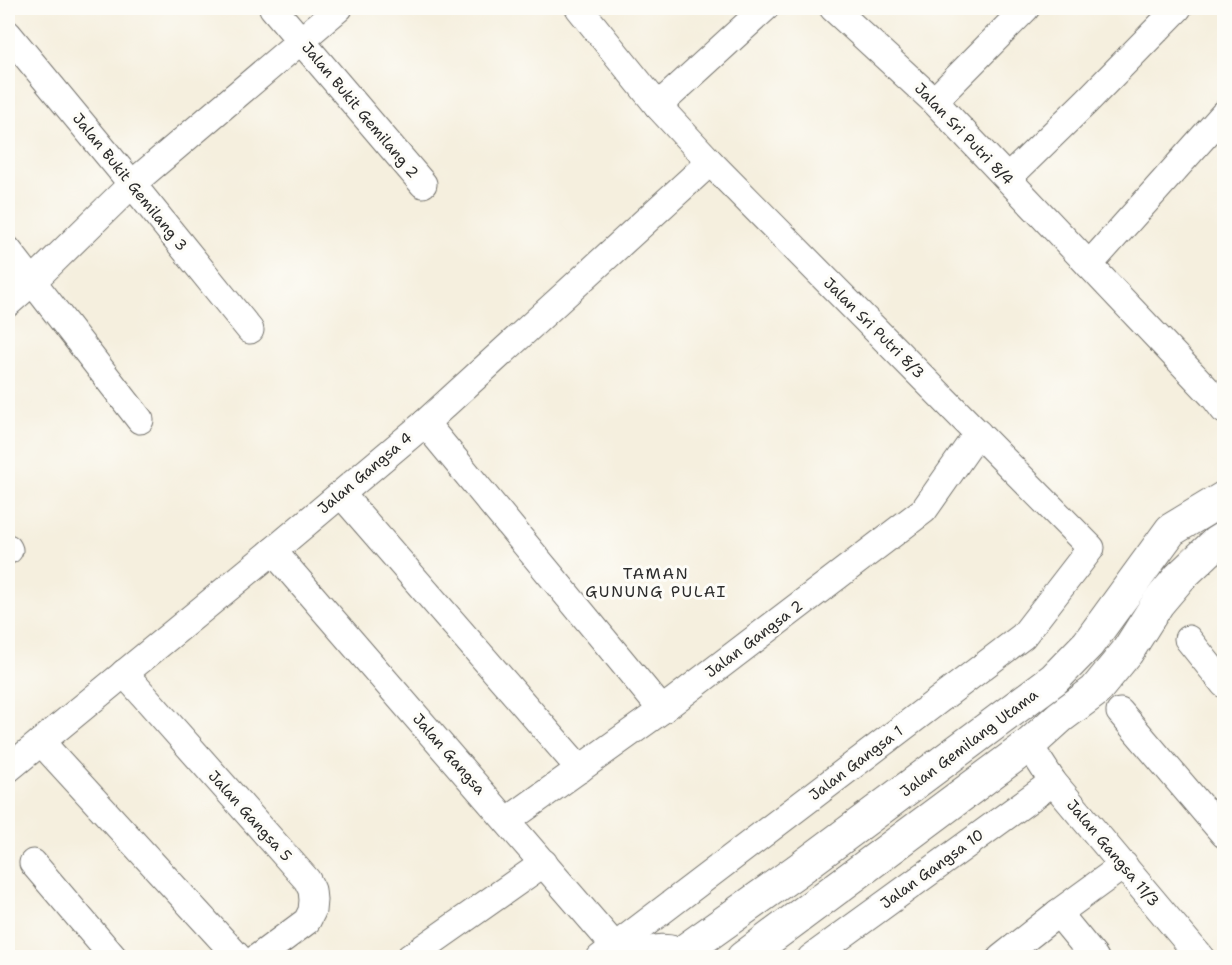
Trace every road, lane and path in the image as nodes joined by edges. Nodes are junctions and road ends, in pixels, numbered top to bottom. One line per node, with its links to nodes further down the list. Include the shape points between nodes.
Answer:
1 (273, 8): 9 (street, Jalan Bukit Gemilang 2)
2 (339, 8): 9 (street)
3 (579, 8): 11 (street, Jalan Sri Putri 8/3)
4 (765, 8): 11 (street)
5 (833, 8): 10 (street, Jalan Sri Putri 8/4)
6 (1026, 8): 10 (street)
7 (1178, 8): 14 (street)
8 (8, 34): 15 (street, Jalan Bukit Gemilang 3)
9 (301, 40): 15 (street); 16 (street, Jalan Bukit Gemilang 2)
10 (934, 101): 14 (street, Jalan Sri Putri 8/4)
11 (658, 106): 13 (street, Jalan Sri Putri 8/3)
12 (1224, 114): 18 (street)
13 (710, 162): 24 (street, Jalan Gangsa 4); 25 (street, Jalan Sri Putri 8/3)
14 (1008, 178): 18 (street, Jalan Sri Putri 8/4)
15 (132, 184): 19 (street); 21 (street, Jalan Bukit Gemilang 3)
16 (423, 184)
17 (8, 250): 19 (street)
18 (1089, 265): 22 (street, Jalan Sri Putri 8/4)
19 (33, 281): 20 (street); 23 (street)
20 (8, 303)
21 (250, 330)
22 (1221, 398)
23 (140, 420)
24 (425, 423): 26 (street, Jalan Gangsa 4); 34 (street)
25 (978, 433): 29 (street, Jalan Sri Putri 8/3); 34 (street, Jalan Gangsa 2, via 924,510)
26 (341, 494): 30 (street, Jalan Gangsa 4); 39 (street)
27 (1224, 498): 50 (main road, Jalan Gemilang Utama, via 1171,530 1088,644 1054,679)
28 (1224, 538): 37 (main road, via 1180,577 1158,603 1127,652 1095,691)
29 (1091, 548): 49 (street, Jalan Gangsa 1, via 1023,636)
30 (273, 551): 32 (street, Jalan Gangsa 4); 41 (street, Jalan Gangsa)
31 (1188, 639): 33 (street)
32 (124, 673): 36 (street, Jalan Gangsa 4); 53 (street, Jalan Gangsa 5, via 312,890 312,911 307,921)
33 (1224, 684)
34 (662, 710): 39 (street, Jalan Gangsa 2)
35 (1120, 712): 42 (street)
36 (41, 742): 38 (street, Jalan Gangsa 4); 52 (street)
37 (1029, 745): 40 (street, Jalan Gangsa 11/3); 47 (main road)
38 (8, 769)
39 (580, 769): 41 (street, Jalan Gangsa 2)
40 (1053, 782): 45 (street, Jalan Gangsa 11/3); 48 (street, Jalan Gangsa 10)
41 (507, 821): 44 (street, Jalan Gangsa)
42 (1224, 834)
43 (33, 862): 51 (street)
44 (544, 863): 49 (street, Jalan Gangsa); 54 (street)
45 (1124, 865): 46 (street); 59 (street, Jalan Gangsa 11/3)
46 (1058, 913): 57 (street); 58 (street)
47 (792, 922): 48 (street, via 822,917); 55 (main road)
48 (851, 928): 56 (street, Jalan Gangsa 10)
49 (620, 955): 50 (main road, via 667,951)
50 (682, 956)
51 (114, 957)
52 (239, 957)
53 (257, 957)
54 (409, 957)
55 (743, 957)
56 (812, 957)
57 (1001, 957)
58 (1095, 957)
59 (1201, 957)

